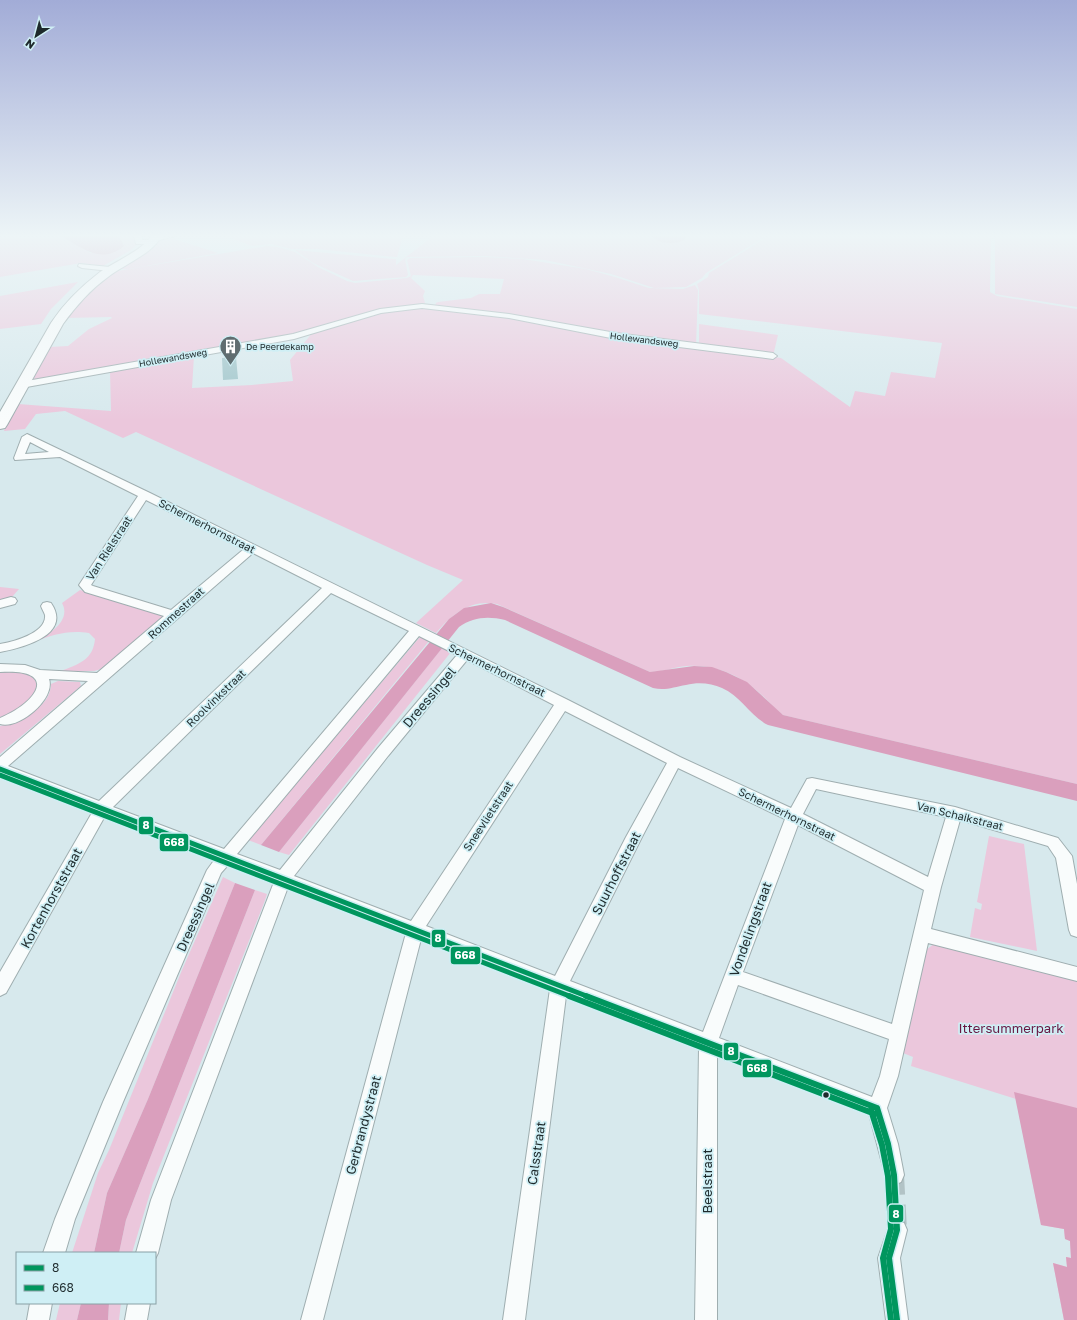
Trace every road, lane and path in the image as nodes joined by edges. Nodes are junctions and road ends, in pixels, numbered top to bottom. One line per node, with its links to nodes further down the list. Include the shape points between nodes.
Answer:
1 (76, 298): 3 (main road, via 66,310)
2 (773, 356): 3 (street, Hollewandsweg, via 598,334 509,316 412,306 368,314 276,340)
3 (21, 385): 4 (main road)
4 (0, 425)
5 (61, 454): 6 (street, Schermerhornstraat)
6 (146, 495): 7 (street, Schermerhornstraat); 10 (street, Van Rielstraat, via 140,500 85,585 89,589)
7 (251, 549): 8 (street, Schermerhornstraat); 10 (street, Rommestraat)
8 (329, 588): 11 (street, Schermerhornstraat); 24 (street, Roolvinkstraat)
9 (47, 606): 12 (street, via 52,612 48,626 32,639)
10 (172, 614): 18 (street, Rommestraat)
11 (422, 633): 14 (street, Schermerhornstraat); 27 (street, Dreessingel)
12 (18, 645): 13 (street); 15 (street)
13 (0, 648)
14 (465, 654): 19 (street, Schermerhornstraat); 28 (street, Dreessingel)
15 (15, 667): 16 (street); 17 (street)
16 (0, 668)
17 (39, 674): 18 (street); 20 (street, via 43,682 40,698 25,711)
18 (102, 678): 22 (street, Rommestraat)
19 (563, 703): 21 (street, Schermerhornstraat); 30 (street, Sneevlietstraat)
20 (5, 721)
21 (675, 761): 26 (street, Schermerhornstraat); 35 (street, Suurhoffstraat)
22 (0, 765)
23 (0, 769): 24 (street)
24 (102, 808): 27 (street); 36 (street, Kortenhorststraat)
25 (955, 813): 26 (street, Van Schaikstraat, via 812,783); 29 (street); 31 (street, Van Schaikstraat, via 1053,842 1064,856)
26 (794, 816): 29 (street, Schermerhornstraat); 34 (street, Vondelingstraat, via 761,897)
27 (227, 857): 28 (street); 42 (street, Dreessingel, via 215,870 113,1102 65,1219)
28 (283, 878): 30 (street); 43 (street, Dreessingel, via 172,1169 161,1200)
29 (933, 887): 32 (street)
30 (415, 929): 35 (street); 48 (street, Gerbrandystraat)
31 (1077, 930)
32 (922, 934): 33 (street); 37 (street)
33 (1077, 974)
34 (734, 976): 37 (street); 38 (street, Vondelingstraat)
35 (558, 985): 38 (street); 49 (street, Calsstraat)
36 (0, 988)
37 (898, 1034): 39 (street)
38 (708, 1043): 39 (street); 50 (street, Beelstraat)
39 (877, 1108): 40 (street)
40 (894, 1175)
41 (897, 1230): 51 (street, via 889,1258)
42 (54, 1252)
43 (148, 1252)
44 (41, 1304): 46 (street)
45 (139, 1304): 47 (street)
46 (38, 1320)
47 (136, 1320)
48 (312, 1320)
49 (514, 1320)
50 (706, 1320)
51 (898, 1320)

